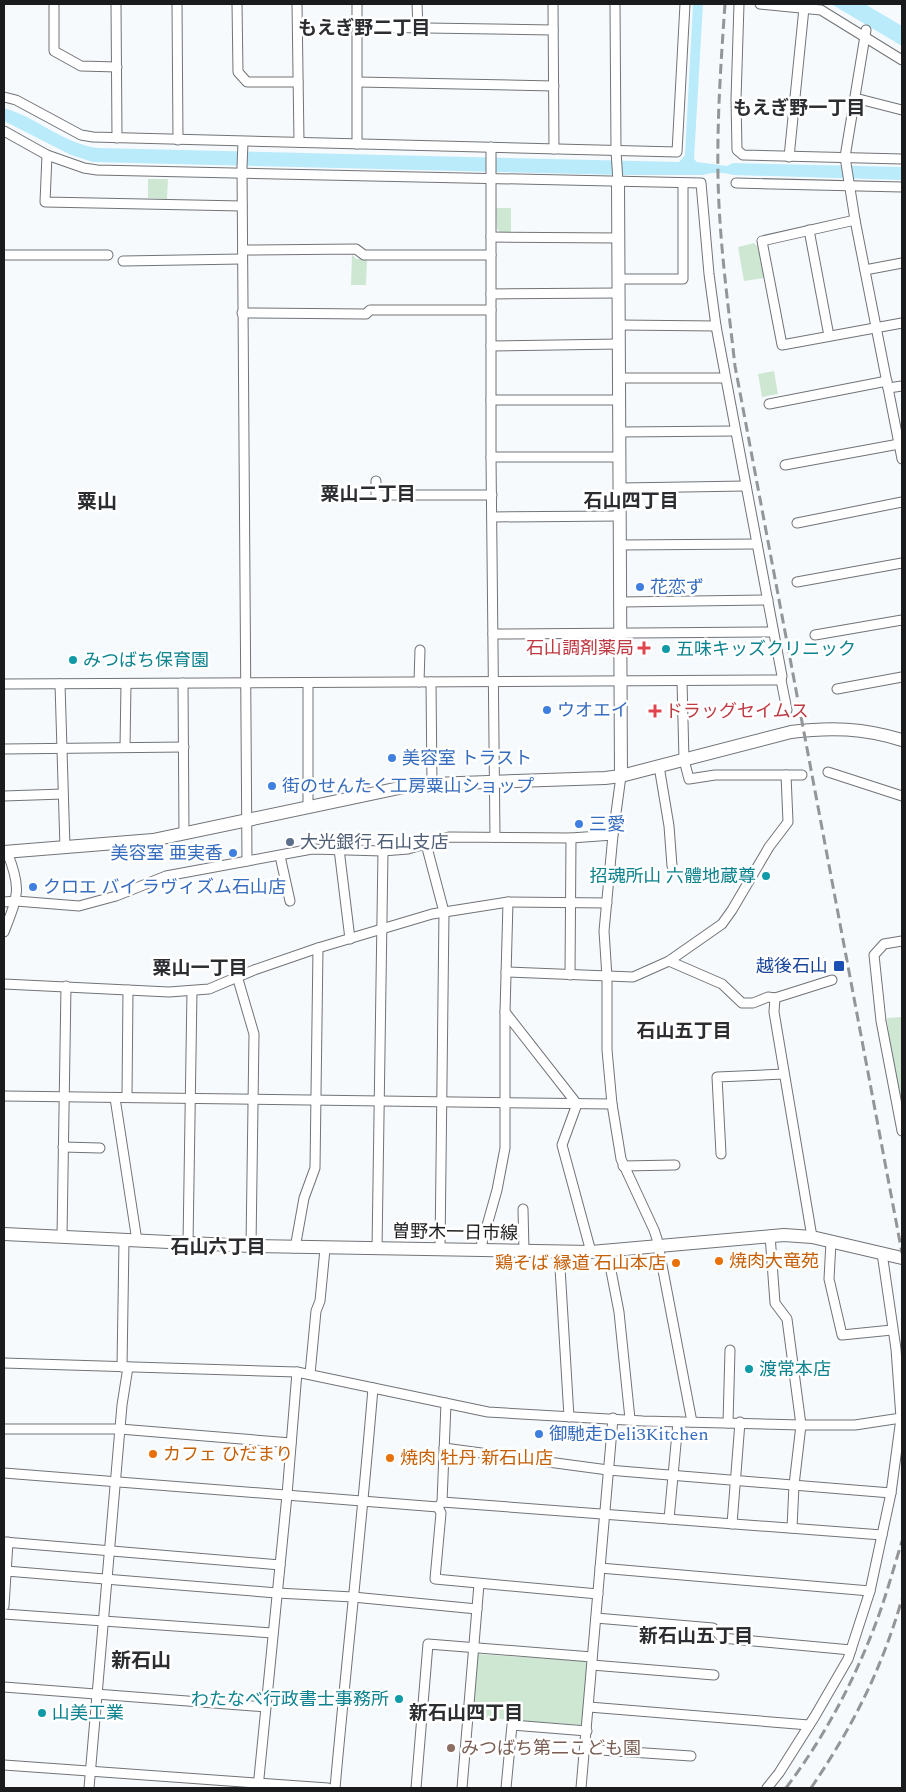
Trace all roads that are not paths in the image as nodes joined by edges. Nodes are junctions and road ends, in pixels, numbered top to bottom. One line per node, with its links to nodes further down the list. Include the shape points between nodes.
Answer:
1 (54, 4): 19 (street, via 54,51 81,66)
2 (116, 4): 19 (street)
3 (177, 4): 28 (street)
4 (237, 4): 20 (street, via 238,72 247,82)
5 (297, 4): 20 (street)
6 (357, 4): 14 (street)
7 (417, 4): 15 (street)
8 (553, 4): 16 (street)
9 (615, 4): 34 (street)
10 (684, 4): 34 (street, via 677,152)
11 (739, 4): 36 (street, via 737,150 743,155)
12 (760, 4): 13 (street)
13 (804, 8): 17 (street, via 821,10); 36 (street)
14 (358, 26): 15 (street); 21 (street)
15 (418, 27): 16 (street)
16 (553, 30): 22 (street)
17 (865, 33): 18 (street); 24 (street)
18 (902, 60)
19 (117, 67): 27 (street)
20 (298, 82): 29 (street)
21 (358, 82): 22 (street); 30 (street)
22 (554, 86): 32 (street)
23 (4, 97): 27 (street, via 16,100 82,135)
24 (855, 98): 25 (street); 38 (street)
25 (902, 110)
26 (4, 131): 35 (street)
27 (117, 138): 28 (street)
28 (178, 140): 31 (street)
29 (299, 142): 30 (street); 31 (street)
30 (357, 144): 33 (street)
31 (243, 145): 39 (street)
32 (554, 149): 33 (street); 34 (street)
33 (491, 151): 40 (street)
34 (616, 154): 41 (street)
35 (47, 155): 39 (street, via 98,170); 46 (street, via 45,202)
36 (789, 157): 38 (street)
37 (902, 159): 38 (street)
38 (846, 160): 44 (street)
39 (242, 170): 40 (street); 46 (street)
40 (491, 175): 41 (street); 49 (street)
41 (618, 179): 42 (street); 50 (street)
42 (683, 183): 58 (street, via 682,279); 65 (street, via 702,182)
43 (736, 183): 44 (street)
44 (849, 184): 45 (street); 47 (street)
45 (902, 187)
46 (242, 206): 53 (street)
47 (855, 220): 48 (street); 57 (street)
48 (809, 230): 67 (street); 67 (street, via 762,241 782,345)
49 (491, 237): 50 (street); 54 (street)
50 (619, 238): 58 (street)
51 (4, 255): 52 (street)
52 (108, 255)
53 (242, 255): 54 (street, via 356,249 364,255); 55 (street); 62 (street)
54 (491, 256): 60 (street)
55 (123, 261)
56 (902, 263): 57 (street)
57 (865, 270): 66 (street)
58 (619, 279): 59 (street)
59 (619, 293): 60 (street); 64 (street)
60 (491, 294): 61 (street)
61 (491, 310): 62 (street); 69 (street)
62 (242, 313): 111 (street)
63 (902, 323): 66 (street)
64 (620, 325): 65 (street); 68 (street)
65 (716, 326): 71 (street)
66 (876, 328): 67 (street); 72 (street)
67 (829, 336)
68 (620, 344): 69 (street); 70 (street)
69 (491, 346): 74 (street)
70 (619, 378): 71 (street); 75 (street)
71 (725, 378): 77 (street)
72 (888, 385): 73 (street); 76 (street); 79 (street)
73 (902, 386)
74 (491, 400): 75 (street); 80 (street)
75 (619, 400): 78 (street)
76 (769, 404)
77 (735, 431): 78 (street); 84 (street)
78 (620, 432): 81 (street)
79 (901, 450): 82 (street)
80 (491, 457): 81 (street); 86 (street)
81 (620, 457): 85 (street)
82 (785, 465)
83 (376, 481): 86 (street, via 376,495)
84 (746, 486): 85 (street); 91 (street)
85 (620, 488): 88 (street)
86 (492, 495): 89 (street)
87 (902, 502): 90 (street)
88 (620, 516): 89 (street); 92 (street)
89 (492, 517): 99 (street)
90 (797, 523)
91 (757, 544): 92 (street); 95 (street)
92 (620, 545): 96 (street)
93 (902, 563): 94 (street)
94 (797, 582)
95 (768, 600): 96 (street); 98 (street)
96 (621, 602): 100 (street)
97 (902, 620): 101 (street)
98 (773, 632): 100 (street); 104 (street)
99 (493, 634): 100 (street); 108 (street)
100 (621, 634): 109 (street)
101 (815, 635)
102 (420, 650): 106 (street)
103 (902, 677): 116 (street)
104 (781, 680): 105 (street); 117 (street)
105 (682, 681): 109 (street); 123 (street)
106 (419, 682): 107 (street); 112 (street)
107 (431, 682): 108 (street); 130 (street)
108 (493, 682): 109 (street); 129 (street)
109 (622, 682): 128 (street)
110 (183, 683): 111 (street); 115 (street); 119 (street)
111 (246, 683): 112 (street); 135 (street)
112 (308, 683): 134 (street)
113 (4, 684): 114 (street)
114 (60, 684): 115 (street); 122 (street)
115 (126, 684): 120 (street)
116 (837, 689)
117 (787, 710)
118 (902, 740): 123 (street, via 870,732 817,729 791,732)
119 (184, 746): 120 (street); 136 (street)
120 (125, 747): 122 (street)
121 (4, 749): 122 (street)
122 (62, 749): 131 (street)
123 (684, 760): 124 (street); 126 (street, via 689,779 715,775)
124 (659, 766): 128 (street); 147 (street)
125 (828, 772): 133 (street)
126 (786, 775): 127 (street); 160 (street, via 788,822 722,924)
127 (802, 775)
128 (621, 776): 129 (street); 137 (street)
129 (494, 782): 130 (street); 138 (street)
130 (432, 784): 134 (street, via 372,792)
131 (63, 794): 132 (street); 141 (street)
132 (4, 796)
133 (902, 796)
134 (308, 808): 135 (street)
135 (246, 821): 136 (street); 146 (street)
136 (184, 834): 141 (street)
137 (613, 835): 139 (street); 153 (street)
138 (495, 837): 139 (street); 140 (street, via 448,837)
139 (571, 838): 152 (street)
140 (426, 844): 143 (street); 154 (street)
141 (64, 848): 144 (street)
142 (339, 849): 143 (street); 145 (street); 157 (street)
143 (383, 851): 155 (street)
144 (6, 852): 148 (street, via 16,873)
145 (280, 856): 146 (street); 149 (street)
146 (247, 860): 148 (street, via 166,876 116,896 79,906)
147 (672, 866)
148 (16, 901): 150 (street); 156 (street)
149 (290, 901)
150 (4, 902)
151 (508, 902): 152 (street); 154 (street); 161 (street)
152 (570, 903): 153 (street); 162 (street)
153 (607, 903): 164 (street, via 604,931)
154 (444, 912): 155 (street); 181 (street)
155 (382, 930): 157 (street); 179 (street)
156 (4, 932)
157 (350, 939): 159 (street)
158 (902, 941): 185 (street, via 884,944 874,955 881,1021)
159 (318, 948): 163 (street); 180 (street)
160 (669, 961): 164 (street, via 633,977); 170 (street, via 722,984 742,1004)
161 (506, 972): 162 (street); 171 (street)
162 (570, 975): 164 (street)
163 (236, 976): 169 (street, via 209,988); 178 (street, via 254,1034)
164 (607, 977): 184 (street, via 607,1050)
165 (832, 980): 170 (street)
166 (4, 984): 167 (street)
167 (66, 986): 168 (street); 174 (street)
168 (128, 990): 169 (street); 175 (street)
169 (192, 991): 177 (street)
170 (775, 998): 172 (street, via 774,1012)
171 (505, 1012): 182 (street); 183 (street)
172 (784, 1074): 188 (street, via 717,1077); 195 (street)
173 (4, 1096): 174 (street)
174 (63, 1097): 176 (street); 186 (street)
175 (127, 1097): 176 (street); 177 (street)
176 (115, 1098): 197 (street)
177 (190, 1098): 178 (street); 199 (street)
178 (253, 1099): 180 (street); 200 (street)
179 (379, 1100): 180 (street); 181 (street); 204 (street)
180 (316, 1101): 202 (street, via 316,1168 304,1198)
181 (442, 1102): 182 (street); 205 (street)
182 (505, 1103): 183 (street); 206 (street, via 502,1169)
183 (577, 1104): 184 (street); 210 (street, via 562,1146)
184 (612, 1104): 190 (street)
185 (902, 1131)
186 (63, 1147): 187 (street); 194 (street)
187 (100, 1148)
188 (720, 1154)
189 (675, 1165): 190 (street)
190 (623, 1166): 201 (street, via 654,1230)
191 (523, 1209): 208 (street)
192 (4, 1234): 194 (street, 曽野木一日市線)
193 (770, 1235): 195 (street, 曽野木一日市線); 201 (street, 曽野木一日市線); 229 (street, via 775,1303 787,1319)
194 (62, 1236): 196 (street, 曽野木一日市線)
195 (812, 1237): 198 (street, 曽野木一日市線)
196 (124, 1241): 197 (street, 曽野木一日市線); 216 (street)
197 (137, 1241): 199 (street, 曽野木一日市線)
198 (831, 1242): 211 (street, 曽野木一日市線); 213 (street, via 828,1279 842,1335)
199 (188, 1244): 200 (street, 曽野木一日市線)
200 (251, 1246): 202 (street, 曽野木一日市線)
201 (658, 1246): 207 (street, 曽野木一日市線); 226 (street)
202 (295, 1248): 203 (street, 曽野木一日市線)
203 (325, 1248): 204 (street, 曽野木一日市線); 218 (street)
204 (377, 1248): 205 (street, 曽野木一日市線)
205 (440, 1250): 206 (street, 曽野木一日市線)
206 (480, 1250): 208 (street, 曽野木一日市線)
207 (607, 1250): 210 (street, 曽野木一日市線); 224 (street, via 619,1312)
208 (524, 1251): 209 (street, 曽野木一日市線)
209 (559, 1252): 210 (street, 曽野木一日市線); 221 (street)
210 (591, 1252)
211 (882, 1253): 212 (street, 曽野木一日市線); 213 (street)
212 (902, 1258)
213 (892, 1330): 223 (street)
214 (730, 1350): 227 (street)
215 (4, 1363): 216 (street)
216 (125, 1367): 217 (street); 231 (street)
217 (297, 1372): 218 (street); 232 (street)
218 (310, 1374): 219 (street)
219 (373, 1388): 220 (street); 242 (street)
220 (446, 1403): 221 (street, via 488,1412); 233 (street)
221 (569, 1417): 222 (street)
222 (613, 1418): 224 (street); 234 (street)
223 (901, 1418): 229 (street, via 855,1425); 240 (street)
224 (630, 1419): 225 (street)
225 (678, 1422): 226 (street); 236 (street)
226 (692, 1422): 227 (street)
227 (728, 1422): 228 (street)
228 (740, 1422): 229 (street); 238 (street)
229 (801, 1425): 239 (street)
230 (4, 1429): 231 (street)
231 (120, 1429): 232 (street); 237 (street)
232 (291, 1443): 241 (street)
233 (444, 1448): 234 (street); 243 (street)
234 (608, 1470): 236 (street); 244 (street)
235 (4, 1473): 237 (street)
236 (674, 1474): 238 (street); 245 (street)
237 (115, 1481): 241 (street); 250 (street)
238 (736, 1481): 239 (street); 246 (street)
239 (794, 1485): 240 (street); 247 (street)
240 (890, 1493): 248 (street)
241 (287, 1495): 242 (street); 251 (street)
242 (364, 1500): 243 (street); 259 (street)
243 (440, 1504): 244 (street); 255 (street, via 435,1579)
244 (605, 1514): 245 (street); 252 (street)
245 (670, 1519): 246 (street)
246 (732, 1524): 247 (street)
247 (792, 1528): 248 (street)
248 (882, 1535): 256 (street)
249 (6, 1542): 250 (street); 253 (street)
250 (108, 1549): 251 (street); 254 (street)
251 (280, 1564): 257 (street)
252 (600, 1568): 256 (street); 258 (street)
253 (6, 1571): 254 (street); 260 (street)
254 (106, 1580): 257 (street); 264 (street)
255 (479, 1584): 258 (street); 261 (street)
256 (870, 1591): 267 (street)
257 (276, 1594): 259 (street); 265 (street)
258 (598, 1594): 263 (street)
259 (353, 1597): 261 (street); 283 (street)
260 (4, 1606)
261 (477, 1609): 266 (street)
262 (4, 1614): 264 (street)
263 (596, 1618): 267 (street, via 713,1628 722,1638); 268 (street)
264 (103, 1621): 265 (street); 271 (street)
265 (272, 1634): 272 (street)
266 (474, 1648): 268 (street); 284 (street, via 428,1644); 285 (street)
267 (851, 1650): 274 (street)
268 (592, 1661): 269 (street); 273 (street)
269 (714, 1675)
270 (4, 1687): 271 (street)
271 (97, 1694): 272 (street); 279 (street)
272 (266, 1706): 280 (street)
273 (589, 1707): 274 (street); 275 (street)
274 (809, 1725): 288 (street)
275 (587, 1731): 276 (street); 286 (street, via 512,1725)
276 (585, 1749): 277 (street); 287 (street)
277 (691, 1756)
278 (4, 1765): 279 (street)
279 (90, 1771): 280 (street); 281 (street)
280 (259, 1786): 282 (street)
281 (89, 1788)
282 (328, 1788)
283 (335, 1788)
284 (416, 1788)
285 (462, 1788)
286 (506, 1788)
287 (581, 1788)
288 (767, 1788)

